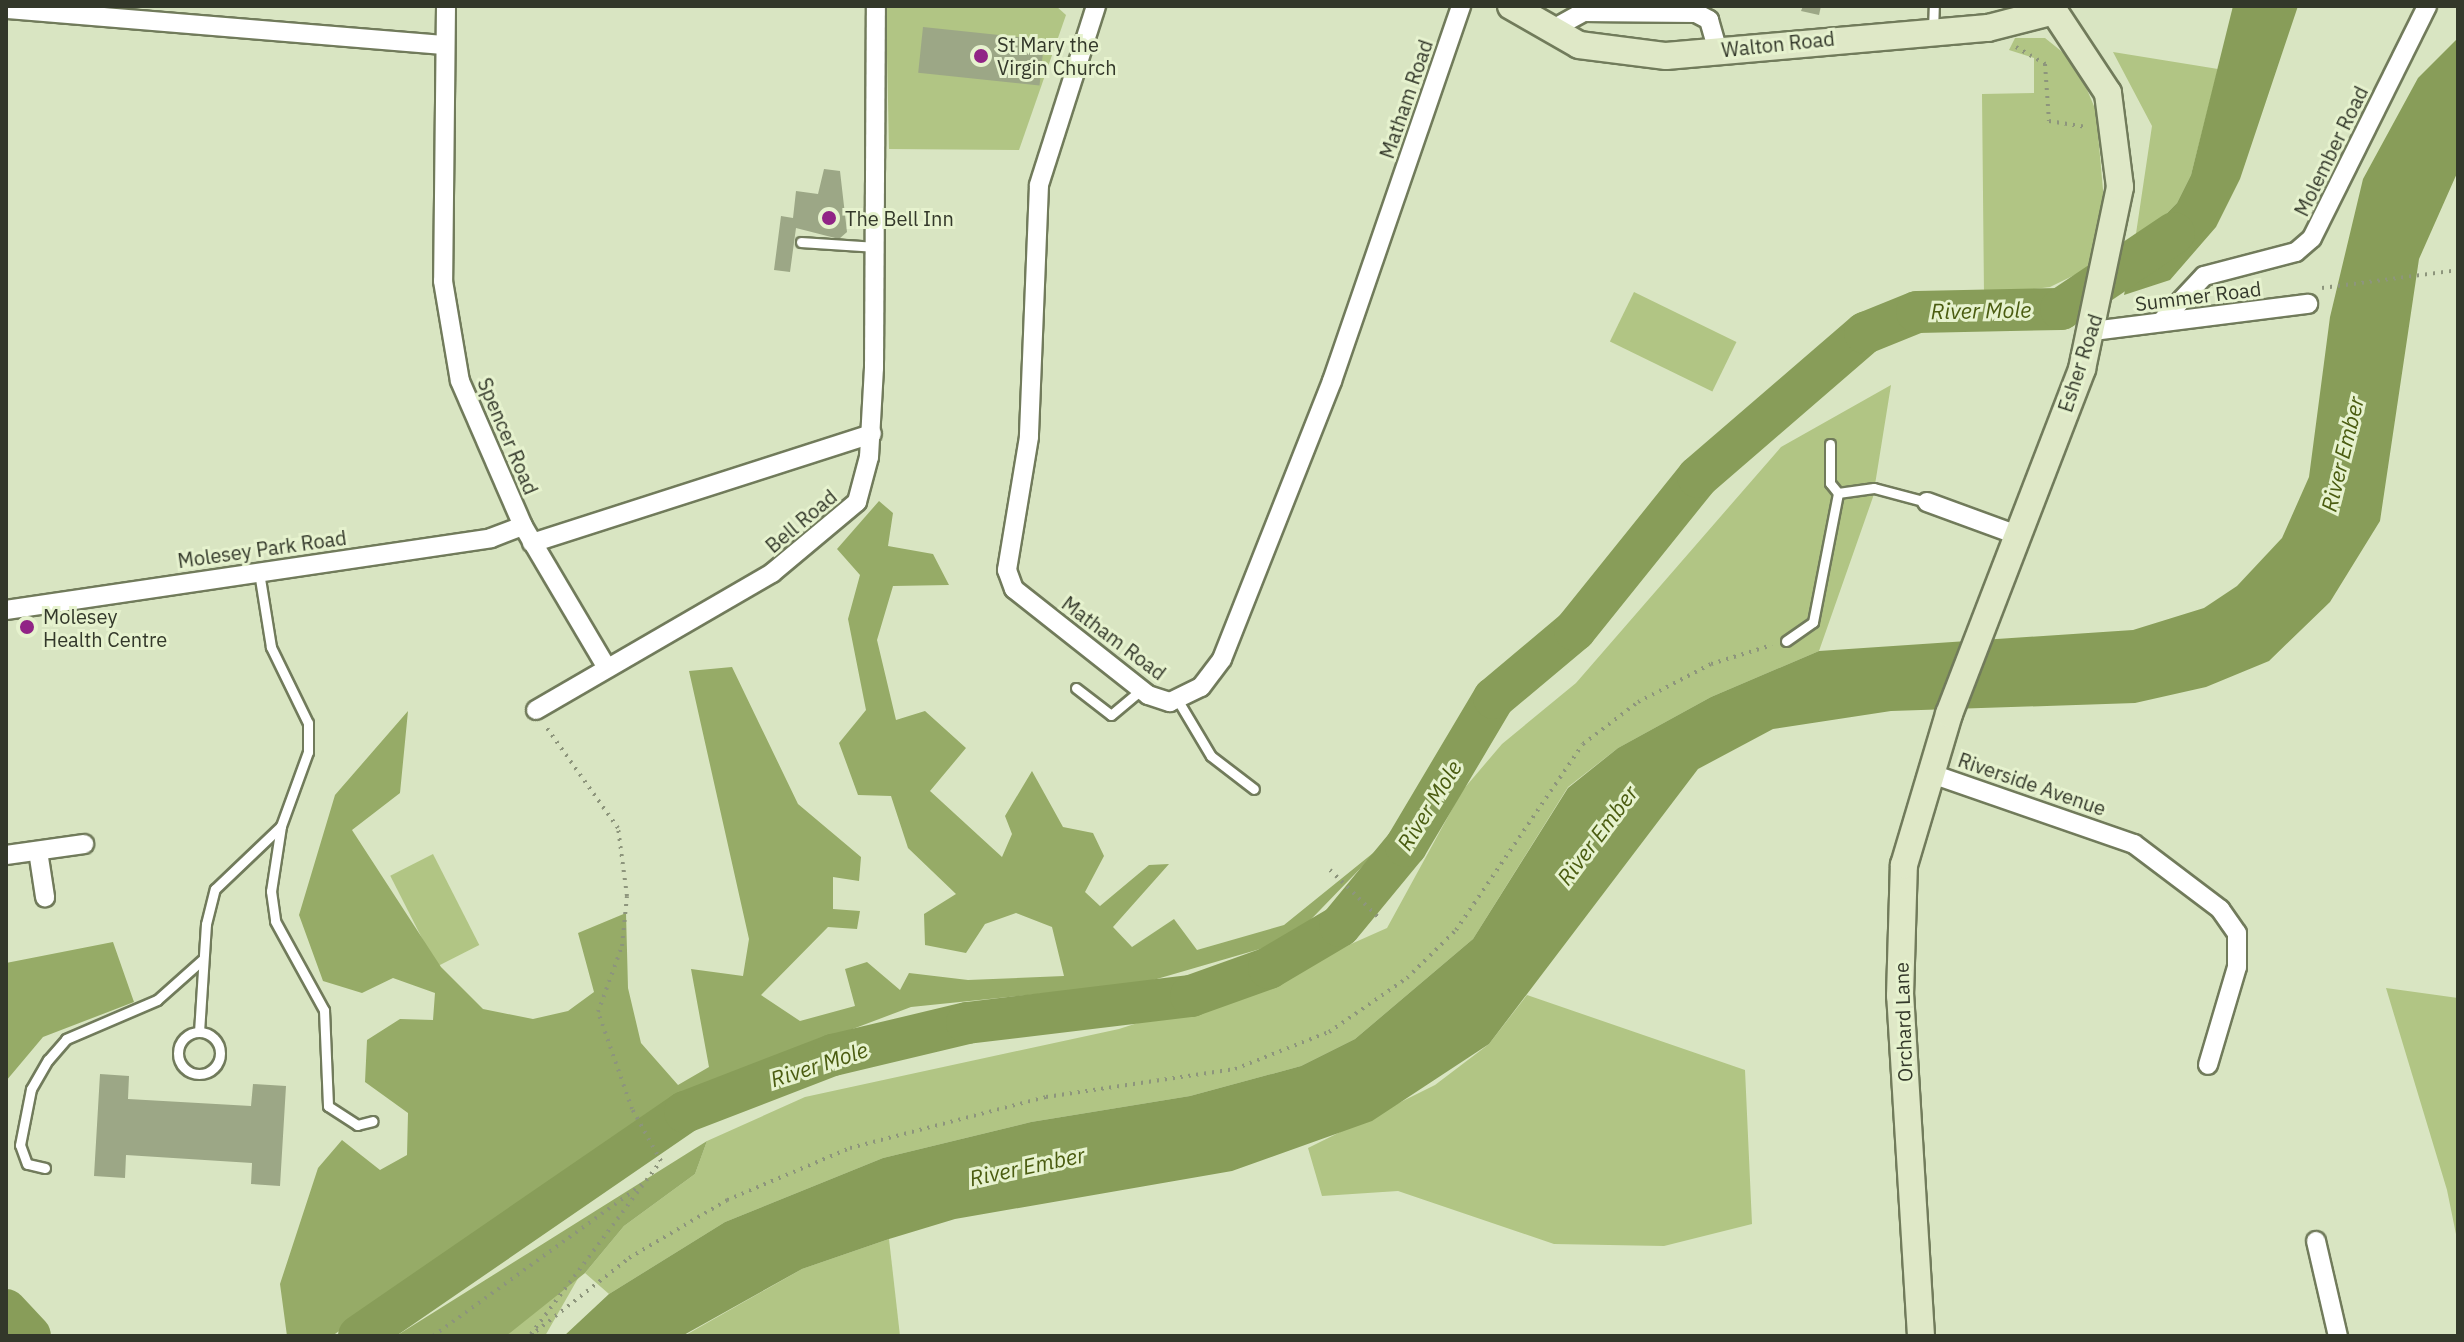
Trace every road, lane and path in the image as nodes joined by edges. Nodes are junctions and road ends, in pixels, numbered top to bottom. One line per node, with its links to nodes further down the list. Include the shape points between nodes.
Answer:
1 (446, 6): 13 (street, Spencer Road)
2 (876, 6): 17 (street, Bell Road)
3 (1096, 6): 33 (street, Matham Road, via 1039,185 1029,437 1007,570 1014,589)
4 (1461, 6): 34 (street, Matham Road, via 1332,381 1222,659 1201,687)
5 (1511, 6): 12 (main road, Walton Road)
6 (2427, 6): 21 (street, Molember Road, via 2312,238 2284,256 2204,276)
7 (6, 9): 13 (street)
8 (1638, 9): 12 (street, via 1583,12); 14 (street, via 1696,13 1709,20)
9 (2056, 9): 11 (main road, Walton Road); 15 (main road, Esher Road, via 2096,69)
10 (1934, 18): 11 (main road, Walton Road); 14 (main road, Walton Road)
11 (1988, 28): 15 (path, via 2045,64 2049,121 2074,127)
12 (1551, 30): 14 (main road, Walton Road, via 1619,55)
13 (444, 45): 26 (street, Spencer Road, via 443,281 460,381)
14 (1718, 51)
15 (2116, 121): 20 (main road, Esher Road, via 2120,187)
16 (801, 242): 17 (lane)
17 (876, 247): 22 (street, Bell Road)
18 (2458, 270): 19 (path)
19 (2312, 296): 21 (street, Summer Road)
20 (2095, 320): 21 (street, Summer Road); 27 (main road, Esher Road)
21 (2161, 322)
22 (872, 434): 26 (street, Molesey Park Road); 31 (street, Bell Road, via 863,488 840,521 675,634)
23 (1830, 444): 24 (lane, via 1830,483)
24 (1838, 493): 25 (lane, via 1874,488); 30 (lane, via 1813,622)
25 (1927, 502): 27 (street)
26 (528, 534): 28 (street, Molesey Park Road); 31 (street, Spencer Road)
27 (2017, 535): 36 (main road, Esher Road)
28 (259, 572): 29 (street, Molesey Park Road); 39 (lane, via 271,647 308,723 299,788)
29 (6, 610)
30 (1786, 641): 54 (path, via 1711,664 1638,702 1583,744 1456,930 1407,978 1329,1032 1235,1069 1046,1097 850,1148 727,1200 629,1258)
31 (607, 668): 35 (street, Bell Road)
32 (1076, 688): 33 (lane, via 1111,715)
33 (1141, 690): 34 (street, Matham Road)
34 (1177, 699): 38 (lane, via 1211,756)
35 (536, 710): 51 (path, via 618,828 625,921 598,1012 632,1109 661,1161)
36 (1949, 714): 37 (main road, Orchard Lane)
37 (1929, 773): 48 (street, Riverside Avenue, via 2134,844 2220,909 2237,933 2237,967); 55 (main road, Orchard Lane, via 1904,865 1900,949)
38 (1254, 789)
39 (281, 826): 46 (lane, via 215,889); 49 (lane, via 271,891 275,921 324,1010 328,1106 357,1125)
40 (84, 844): 41 (street)
41 (38, 851): 42 (street); 44 (street)
42 (6, 855)
43 (1330, 870): 45 (path)
44 (45, 897)
45 (1381, 920)
46 (202, 960): 47 (lane); 50 (lane, via 157,1000 66,1039 48,1060 31,1089 20,1145 27,1164)
47 (199, 1032): 47 (lane, via 213,1037 220,1056 199,1075 185,1070 177,1055 184,1037)
48 (2208, 1065)
49 (373, 1121)
50 (45, 1168)
51 (653, 1177): 53 (path, via 549,1245); 54 (path)
52 (2316, 1241): 56 (street)
53 (433, 1336)
54 (530, 1336)
55 (1921, 1336)
56 (2338, 1336)

